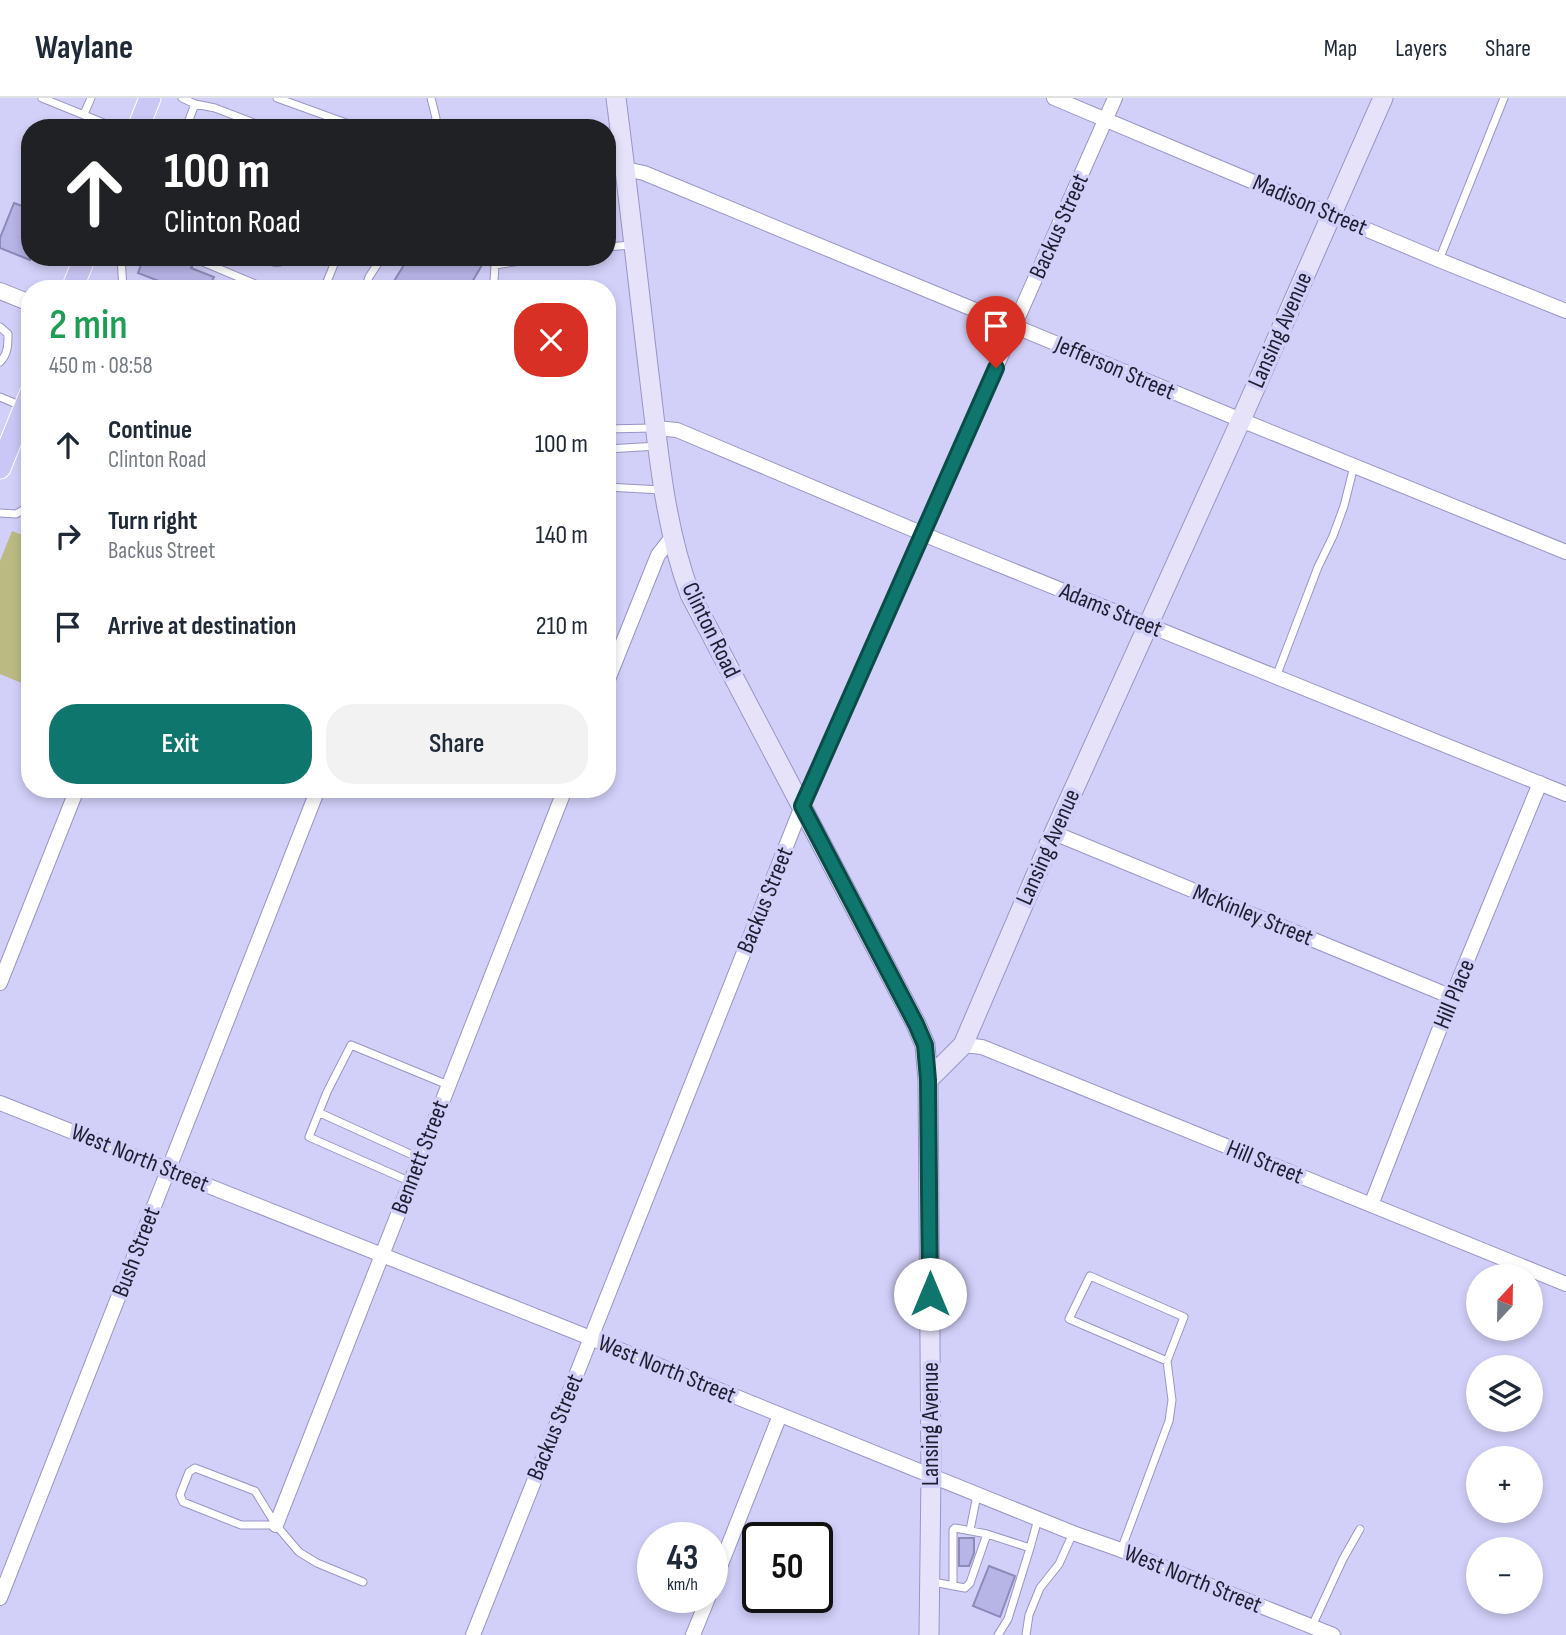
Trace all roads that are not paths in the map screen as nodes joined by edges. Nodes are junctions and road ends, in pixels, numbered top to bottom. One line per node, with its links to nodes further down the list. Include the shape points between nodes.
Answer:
1 (42, 98): 13 (lane)
2 (90, 98): 13 (lane)
3 (150, 98): 15 (main road)
4 (182, 98): 12 (lane)
5 (277, 98): 18 (lane)
6 (431, 98): 19 (lane)
7 (616, 98): 22 (main road, Clinton Road)
8 (1054, 98): 20 (street, Madison Street)
9 (1115, 98): 20 (street, Backus Street)
10 (1383, 98): 23 (main road, Lansing Avenue)
11 (1504, 98): 26 (lane)
12 (195, 104): 16 (lane); 17 (lane)
13 (84, 114): 14 (lane)
14 (95, 119)
15 (142, 119)
16 (189, 119)
17 (244, 119)
18 (335, 119)
19 (436, 119)
20 (1106, 120): 23 (street, Madison Street); 32 (street, Backus Street)
21 (616, 164): 22 (lane)
22 (625, 169): 24 (main road, Clinton Road); 32 (street, Jefferson Street)
23 (1331, 214): 26 (street, Madison Street); 38 (main road, Lansing Avenue)
24 (634, 245): 25 (lane); 40 (main road, Clinton Road)
25 (616, 246)
26 (1439, 260): 31 (street, Madison Street)
27 (212, 266): 28 (lane)
28 (246, 280)
29 (0, 291): 30 (street)
30 (21, 299)
31 (1566, 311)
32 (1014, 326): 38 (street, Jefferson Street); 48 (street, Backus Street)
33 (0, 327): 34 (lane, via 8,334 8,349)
34 (0, 362)
35 (0, 397): 36 (lane)
36 (21, 399)
37 (21, 415): 43 (main road)
38 (1241, 420): 42 (street, Jefferson Street); 51 (main road, Lansing Avenue)
39 (616, 430): 40 (lane)
40 (657, 437): 41 (lane); 45 (main road, Clinton Road); 48 (street, Adams Street, via 677,430)
41 (616, 447)
42 (1354, 466): 50 (street, Jefferson Street); 53 (lane, via 1344,506)
43 (0, 468)
44 (616, 487): 45 (lane)
45 (665, 490): 49 (main road, Clinton Road)
46 (21, 511): 47 (lane)
47 (0, 513)
48 (922, 533): 51 (street, Adams Street); 59 (street, Backus Street)
49 (673, 536): 52 (street, via 658,555); 59 (main road, Clinton Road, via 690,594)
50 (1566, 552)
51 (1147, 625): 53 (street, Adams Street); 60 (main road, Lansing Avenue)
52 (616, 660)
53 (1276, 677): 54 (street, Adams Street)
54 (1540, 783): 55 (street, Adams Street); 62 (street, Hill Place)
55 (1566, 794)
56 (73, 798): 61 (street)
57 (314, 798): 69 (street, Bush Street)
58 (561, 798): 65 (street, Bennett Street)
59 (802, 806): 64 (main road, Clinton Road, via 916,1024 925,1045); 74 (street, Backus Street)
60 (1054, 833): 62 (street, McKinley Street); 63 (main road, Lansing Avenue)
61 (0, 983)
62 (1452, 997): 71 (street, Hill Place)
63 (963, 1045): 64 (main road, Lansing Avenue); 71 (street, Hill Street, via 982,1046)
64 (928, 1080): 77 (main road, Lansing Avenue)
65 (448, 1086): 67 (lane, via 351,1045); 68 (street, Bennett Street)
66 (0, 1102): 69 (street, West North Street)
67 (320, 1113): 68 (lane); 70 (lane, via 309,1138)
68 (420, 1158): 70 (street, Bennett Street)
69 (168, 1169): 72 (street, West North Street); 91 (street, Bush Street)
70 (411, 1182): 72 (street, Bennett Street)
71 (1371, 1205): 73 (street, Hill Street)
72 (382, 1255): 74 (street, West North Street); 80 (street, Bennett Street)
73 (1566, 1284)
74 (590, 1338): 76 (street, West North Street); 94 (street, Backus Street)
75 (1167, 1361): 75 (lane, via 1185,1317 1090,1276 1069,1319); 87 (lane, via 1172,1400 1169,1421)
76 (780, 1415): 77 (street, West North Street); 85 (street)
77 (931, 1475): 78 (street, West North Street); 90 (main road, Lansing Avenue)
78 (977, 1494): 79 (street, West North Street); 82 (lane)
79 (1038, 1519): 83 (street, West North Street); 86 (lane)
80 (276, 1525): 80 (lane, via 241,1525 183,1502 180,1495 189,1472 195,1468 255,1491); 88 (lane, via 299,1552)
81 (1360, 1529): 93 (lane)
82 (970, 1530): 84 (lane); 89 (lane, via 953,1530)
83 (1073, 1533): 87 (street, West North Street); 99 (lane, via 1059,1564 1040,1588)
84 (987, 1534): 86 (lane); 89 (lane, via 970,1583 965,1588)
85 (728, 1547)
86 (1030, 1548): 98 (lane, via 1008,1619)
87 (1121, 1550): 93 (street, West North Street)
88 (363, 1582)
89 (953, 1586): 90 (lane)
90 (929, 1589): 96 (main road); 97 (main road, Lansing Avenue)
91 (0, 1598)
92 (702, 1613): 95 (street)
93 (1312, 1626): 100 (street, West North Street)
94 (473, 1635)
95 (693, 1635)
96 (917, 1635)
97 (929, 1635)
98 (998, 1635)
99 (1026, 1635)
100 (1334, 1635)

